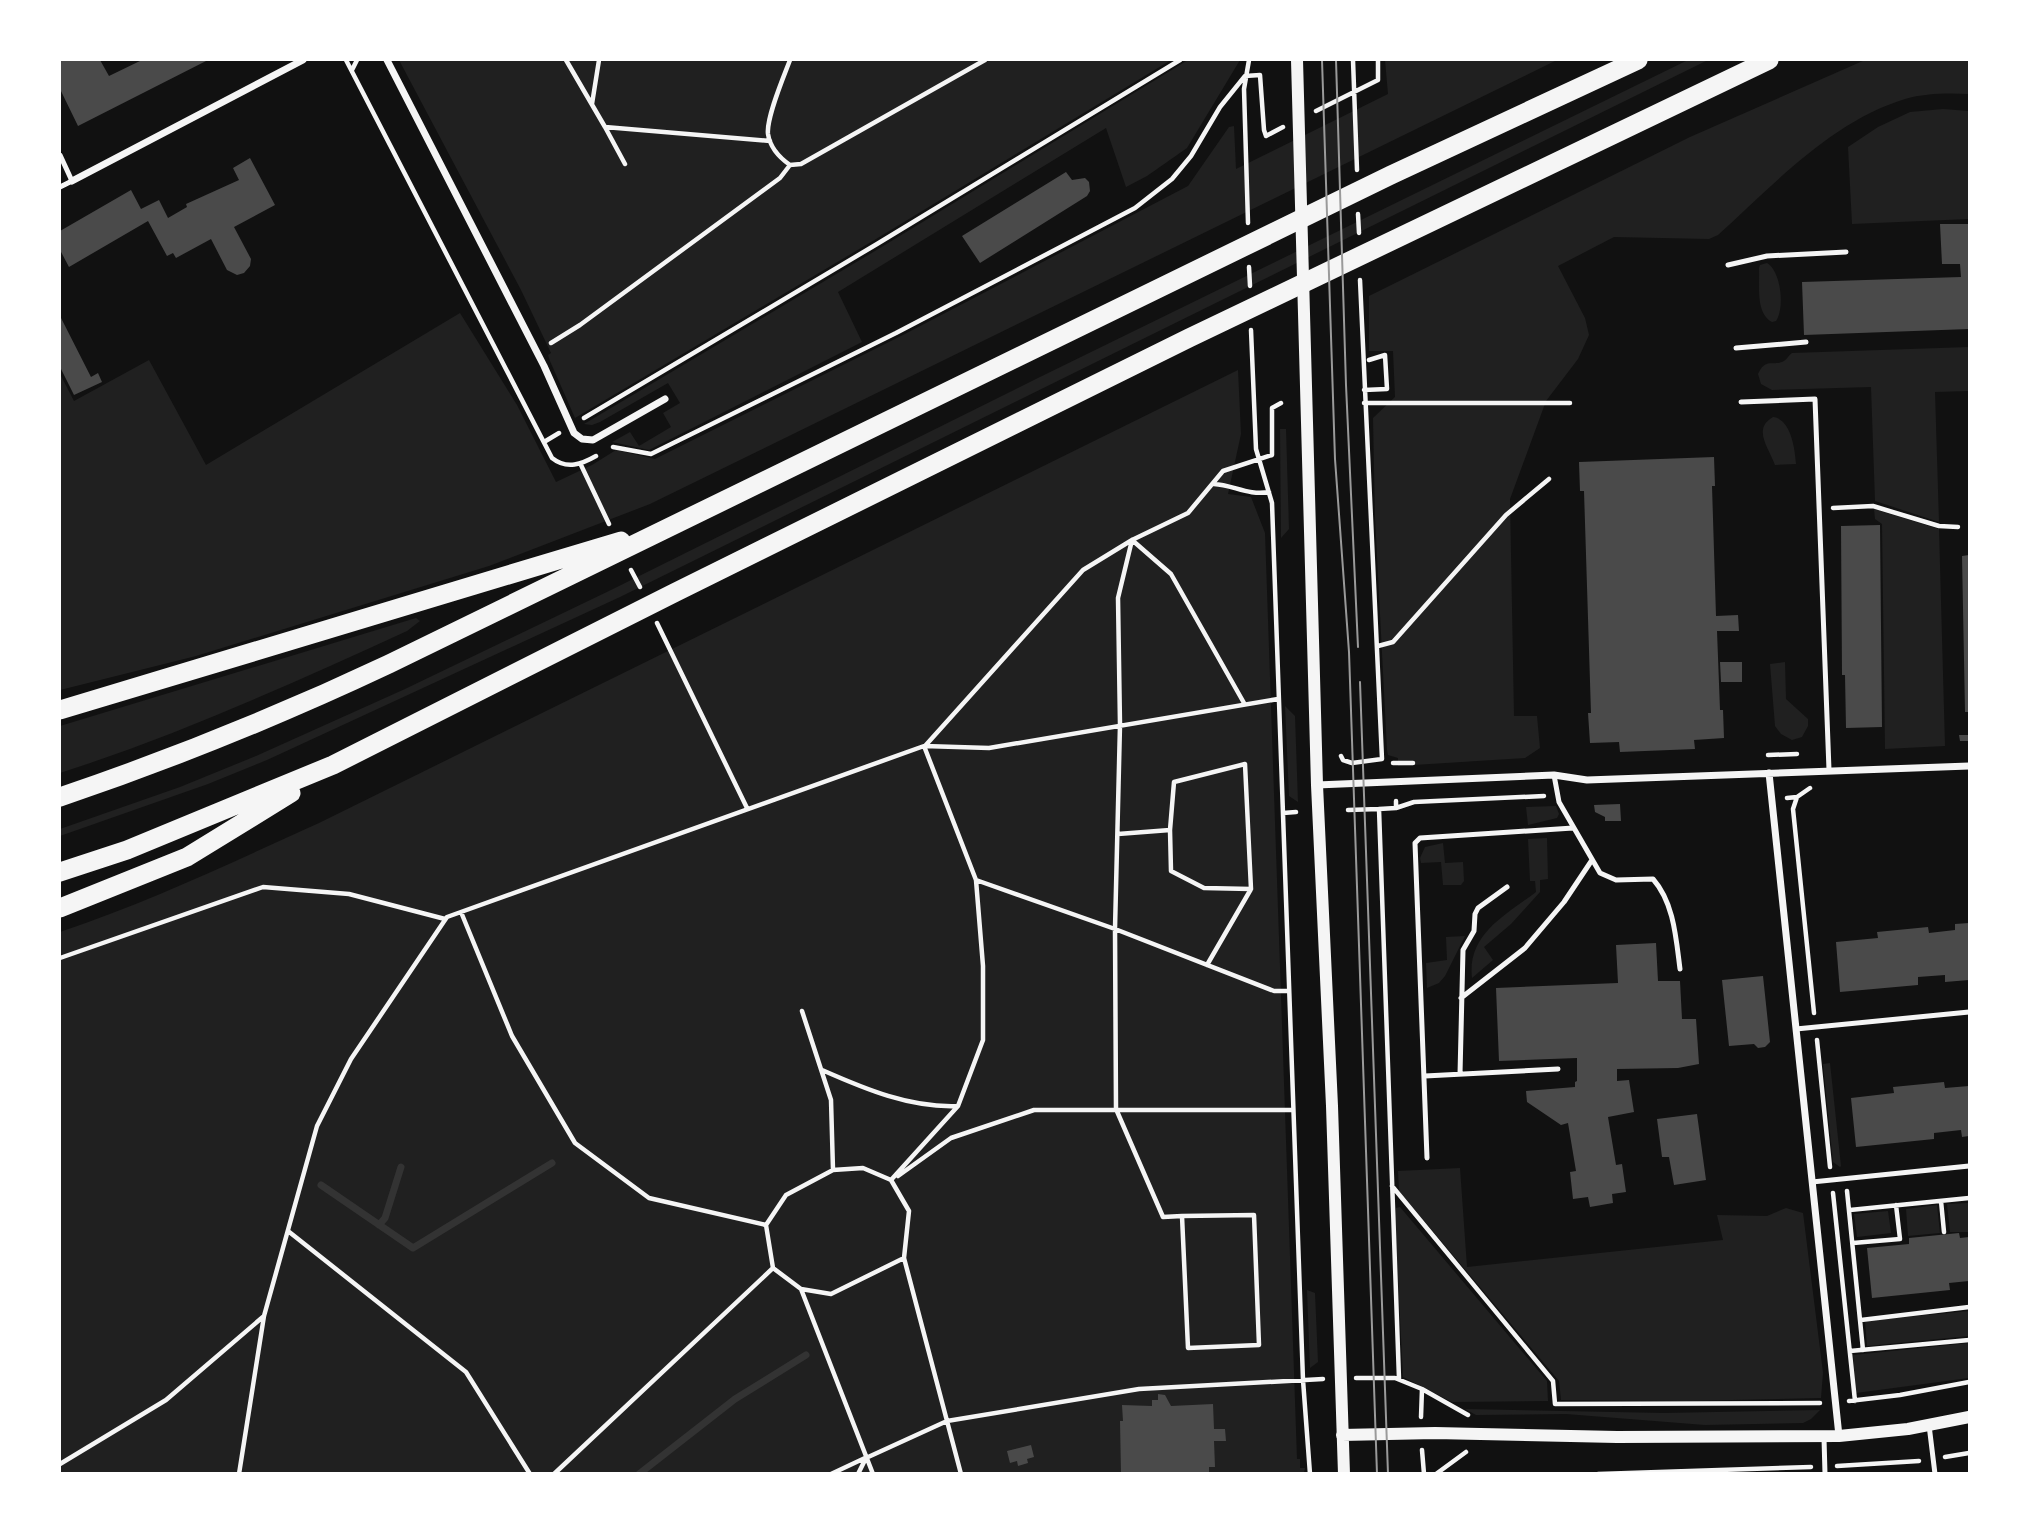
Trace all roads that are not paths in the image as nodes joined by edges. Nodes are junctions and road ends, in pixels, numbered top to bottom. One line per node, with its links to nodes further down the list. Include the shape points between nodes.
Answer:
1 (303, 60): 7 (street)
2 (387, 60): 13 (street, via 574,433 593,440)
3 (1638, 60): 15 (highway, via 1391,175)
4 (1769, 60): 17 (highway, via 1178,344)
5 (1297, 61): 22 (street)
6 (60, 155): 7 (lane)
7 (72, 181): 8 (lane)
8 (60, 187)
9 (1846, 252): 10 (lane, via 1767,256)
10 (1728, 265)
11 (1806, 342): 12 (lane)
12 (1736, 348)
13 (665, 399)
14 (1741, 402): 19 (lane, via 1815,399)
15 (683, 522): 16 (highway); 23 (highway, via 298,707)
16 (60, 708)
17 (333, 765): 26 (highway, via 127,850); 28 (highway, via 187,857)
18 (1969, 766): 19 (street)
19 (1829, 770): 20 (street)
20 (1769, 773): 21 (street, via 1587,780); 32 (street)
21 (1554, 775): 22 (street); 24 (lane, via 1559,802)
22 (1317, 785): 41 (street)
23 (60, 797)
24 (1573, 828): 25 (lane); 35 (lane, via 1420,838 1415,843)
25 (1592, 860): 29 (lane, via 1607,878 1653,879 1660,887 1675,927); 30 (lane, via 1525,948)
26 (60, 872)
27 (1507, 887): 30 (lane, via 1475,914 1474,931 1461,961)
28 (60, 908)
29 (1679, 968)
30 (1461, 998): 34 (lane)
31 (1969, 1013): 32 (lane)
32 (1796, 1029): 38 (street)
33 (1559, 1069): 34 (lane)
34 (1460, 1074): 35 (lane)
35 (1425, 1076): 36 (lane)
36 (1427, 1158)
37 (1969, 1166): 38 (lane)
38 (1812, 1182): 42 (street)
39 (1969, 1417): 40 (street)
40 (1929, 1426): 42 (street); 46 (lane)
41 (1342, 1435): 43 (street); 45 (street)
42 (1839, 1436): 43 (street)
43 (1824, 1437): 44 (lane)
44 (1825, 1470)
45 (1344, 1474)
46 (1935, 1474)

